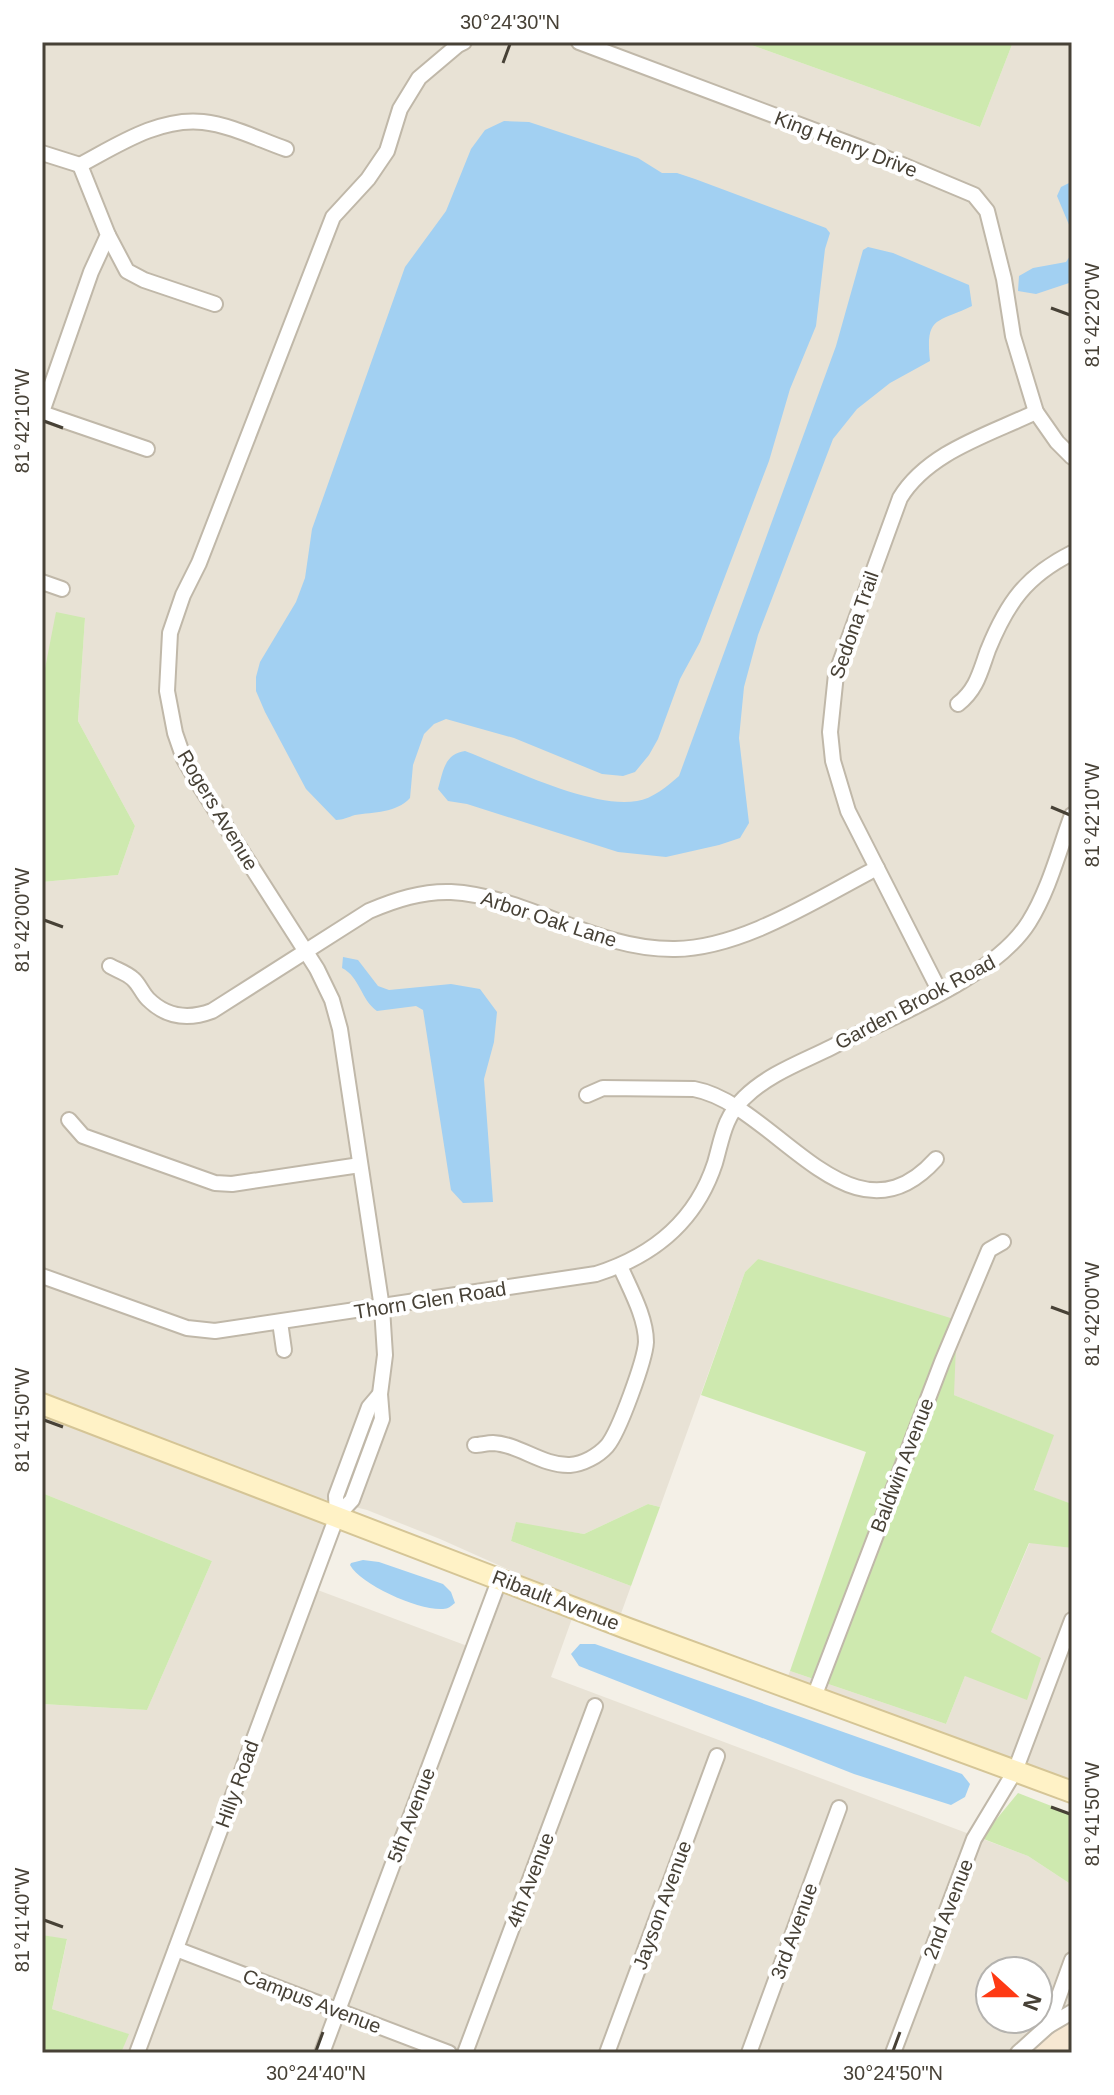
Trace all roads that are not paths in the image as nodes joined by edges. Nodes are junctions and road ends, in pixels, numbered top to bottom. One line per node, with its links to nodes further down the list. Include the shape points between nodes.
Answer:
1 (464, 42): 18 (street, Rogers Avenue, via 419,78 400,109 387,151 333,217 170,633 167,691 184,759)
2 (579, 42): 9 (street, King Henry Drive, via 974,195 987,211 1013,336)
3 (286, 149): 5 (street, via 220,125 188,121 161,125)
4 (42, 153): 5 (street)
5 (80, 165): 6 (street)
6 (108, 235): 7 (street, via 127,271); 8 (street)
7 (215, 304)
8 (42, 412): 10 (street)
9 (1036, 412): 11 (street); 17 (street, Sedona Trail, via 936,460 910,481 841,655 831,704 833,761 848,811)
10 (147, 449)
11 (1072, 457)
12 (1072, 553): 15 (street, via 1036,574 1010,604 972,693)
13 (42, 582): 14 (street)
14 (62, 589)
15 (958, 704)
16 (1072, 815): 20 (street, Garden Brook Road, via 1040,899 1016,940 981,970)
17 (877, 868): 18 (street, Arbor Oak Lane, via 752,932 716,944 645,948 493,900 450,892 396,900); 20 (street, Sedona Trail)
18 (305, 951): 19 (street, Arbor Oak Lane, via 212,1011 186,1017 158,1007 132,977); 25 (street, Rogers Avenue, via 332,1000 340,1029)
19 (110, 966)
20 (940, 992): 22 (street, Garden Brook Road, via 762,1082)
21 (587, 1095): 22 (street, via 603,1088 694,1089)
22 (736, 1106): 24 (street, via 829,1176 860,1189 902,1185 922,1175); 27 (street, Thorn Glen Road, via 722,1130 699,1200 658,1245)
23 (69, 1120): 25 (street, via 83,1136 215,1183)
24 (936, 1159)
25 (360, 1165): 29 (street, Rogers Avenue)
26 (1003, 1242): 37 (street, Baldwin Avenue, via 989,1250 942,1362)
27 (620, 1266): 29 (street, Thorn Glen Road); 33 (street, via 646,1341 607,1446 567,1465 495,1443)
28 (42, 1276): 30 (street, Thorn Glen Road, via 201,1332)
29 (382, 1308): 30 (street, Thorn Glen Road); 34 (street, Rogers Avenue, via 382,1419 352,1500)
30 (280, 1322): 31 (street)
31 (284, 1350)
32 (42, 1404): 34 (street, Ribault Avenue)
33 (475, 1445)
34 (337, 1516): 35 (street, Ribault Avenue); 43 (street, Hilly Road)
35 (500, 1578): 37 (street, Ribault Avenue); 46 (street, 5th Avenue)
36 (1072, 1620): 40 (street, 2nd Avenue)
37 (814, 1697): 40 (street, Ribault Avenue)
38 (595, 1706): 53 (street, 4th Avenue)
39 (717, 1756): 54 (street, Jayson Avenue)
40 (1015, 1771): 41 (street, Ribault Avenue); 56 (street, 2nd Avenue, via 974,1839)
41 (1072, 1792)
42 (839, 1808): 55 (street, 3rd Avenue)
43 (176, 1949): 46 (street, Campus Avenue); 50 (street, Hilly Road)
44 (1072, 1960): 45 (street)
45 (1054, 2010)
46 (338, 2011): 51 (street, 5th Avenue); 52 (street, Campus Avenue)
47 (1072, 2012): 48 (street)
48 (1054, 2022)
49 (1038, 2035): 57 (street)
50 (137, 2053)
51 (322, 2053)
52 (449, 2053)
53 (465, 2053)
54 (607, 2053)
55 (749, 2053)
56 (893, 2053)
57 (1018, 2053)

